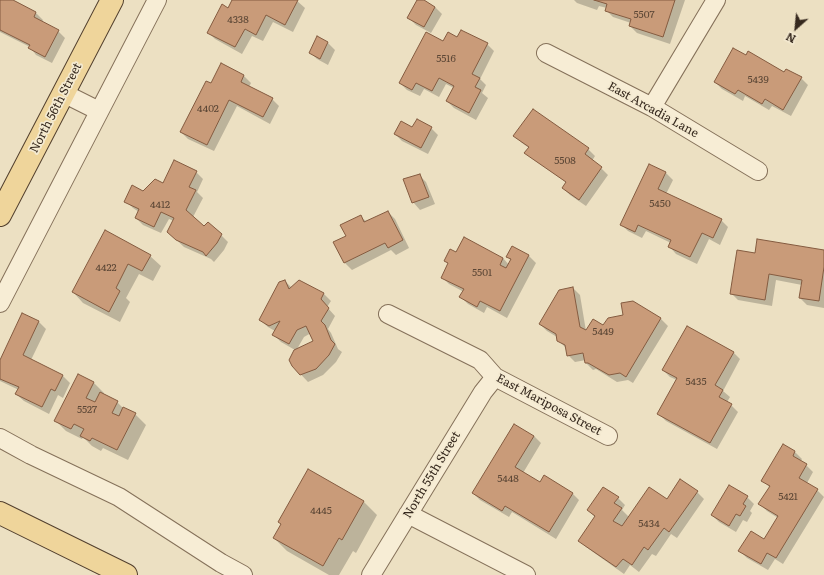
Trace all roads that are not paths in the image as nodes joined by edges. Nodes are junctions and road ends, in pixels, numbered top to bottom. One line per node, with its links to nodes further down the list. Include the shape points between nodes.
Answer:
1 (112, 0): 5 (main road, North 56th Street)
2 (157, 0): 7 (street)
3 (716, 0): 6 (street)
4 (546, 53): 6 (street, East Arcadia Lane)
5 (63, 93): 7 (street); 9 (main road, North 56th Street)
6 (652, 107): 8 (street, East Arcadia Lane)
7 (99, 111): 10 (street)
8 (758, 171)
9 (0, 215)
10 (0, 303)
11 (388, 314): 12 (street, East Mariposa Street, via 480,360)
12 (495, 377): 13 (street, East Mariposa Street); 16 (street, North 55th Street, via 483,392)
13 (608, 436)
14 (0, 438): 18 (street, via 119,496 220,563)
15 (0, 513): 17 (main road)
16 (408, 514): 19 (street, North 55th Street); 20 (street)
17 (114, 573)
18 (243, 575)
19 (371, 575)
20 (526, 575)

